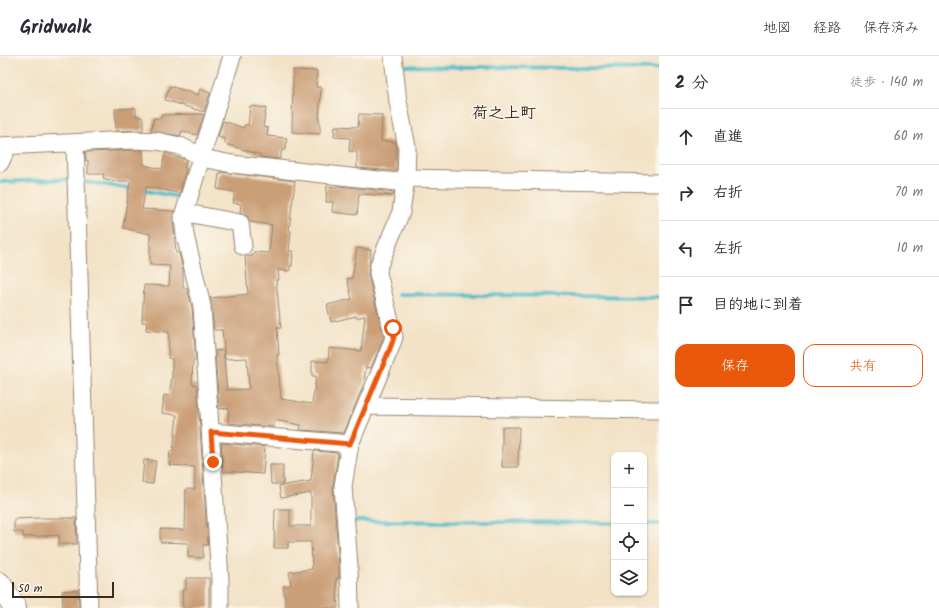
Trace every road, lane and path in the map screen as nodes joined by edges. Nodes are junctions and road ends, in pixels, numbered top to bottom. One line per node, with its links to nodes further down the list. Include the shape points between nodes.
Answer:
1 (232, 56): 5 (street)
2 (393, 56): 7 (street, via 398,102 408,147)
3 (75, 143): 4 (street); 5 (street, via 157,141 180,146); 17 (street)
4 (4, 146): 6 (street)
5 (200, 156): 7 (street, via 232,164 396,182); 9 (street)
6 (0, 163)
7 (406, 178): 8 (street); 11 (street, via 401,212 378,273 394,337)
8 (659, 182)
9 (183, 217): 10 (street, via 192,214 240,223); 13 (street, via 184,235 202,306)
10 (243, 246)
11 (367, 406): 12 (street); 14 (street)
12 (659, 410)
13 (211, 432): 14 (street); 18 (street)
14 (350, 444): 19 (street, via 343,486)
15 (0, 584): 16 (main road)
16 (15, 608)
17 (89, 608)
18 (220, 608)
19 (350, 608)

